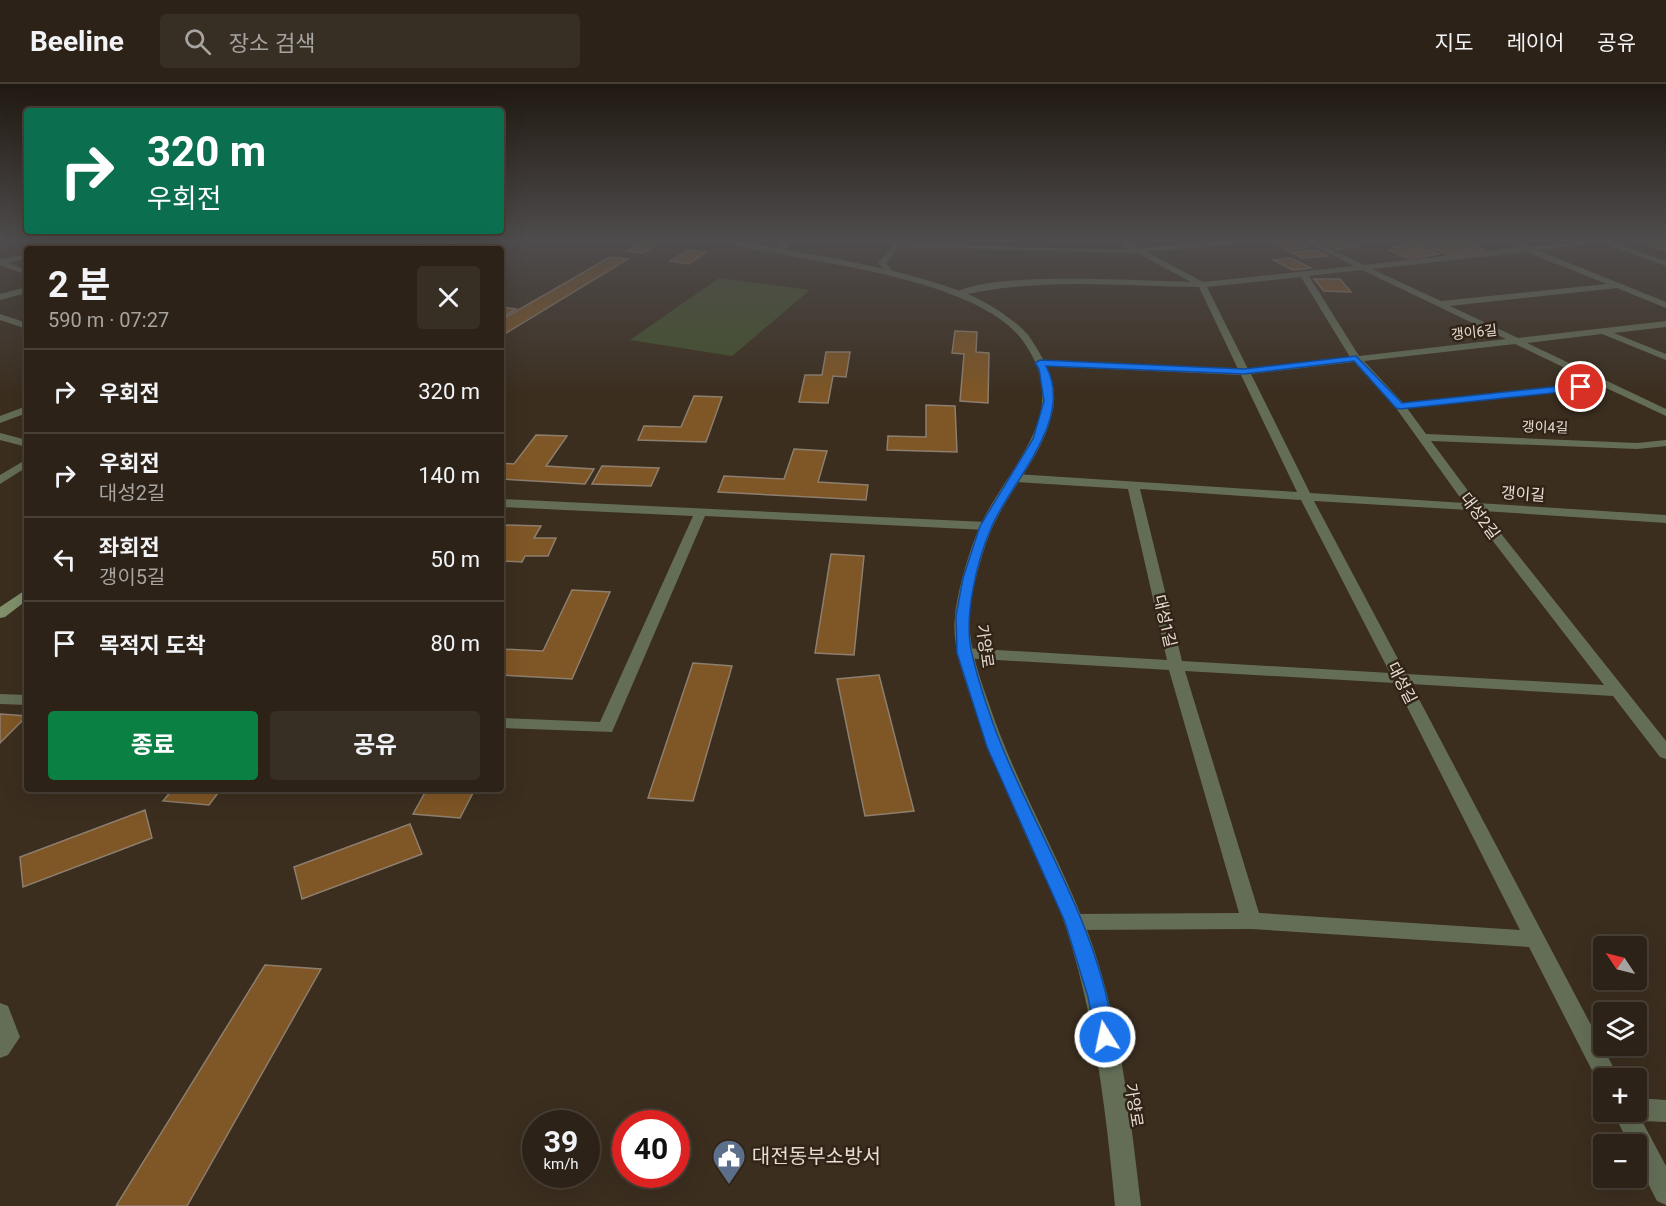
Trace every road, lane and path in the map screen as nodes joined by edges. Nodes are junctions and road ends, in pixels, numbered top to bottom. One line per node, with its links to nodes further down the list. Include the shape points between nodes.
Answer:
1 (18, 292): 8 (street)
2 (1206, 292): 19 (street, 대성길)
3 (1315, 292): 17 (street, 대성2길)
4 (1416, 292): 9 (street)
5 (1553, 292): 9 (street)
6 (1633, 292): 10 (street)
7 (959, 293): 18 (street, 가양로, via 997,314 1025,337)
8 (0, 297)
9 (1439, 304): 15 (street)
10 (1666, 305)
11 (0, 317): 13 (street)
12 (1666, 324): 14 (street, 갱이6길)
13 (24, 325)
14 (1604, 332): 15 (street, 갱이6길); 16 (street)
15 (1515, 341): 17 (street, 갱이6길); 20 (street)
16 (1666, 357)
17 (1356, 358): 19 (street, 갱이6길); 21 (street, 대성2길)
18 (1040, 363): 19 (street, 갱이6길); 30 (street, 가양로, via 1049,401 1038,439)
19 (1244, 372): 33 (street, 대성길)
20 (1604, 384): 21 (street); 23 (street)
21 (1400, 406): 26 (street, 대성2길)
22 (24, 410): 24 (street)
23 (1666, 412)
24 (0, 420)
25 (0, 436): 27 (street)
26 (1423, 437): 28 (street, 갱이4길, via 1637,446); 35 (street, 대성2길)
27 (24, 443)
28 (1666, 443)
29 (24, 464): 31 (street)
30 (1015, 478): 32 (street); 38 (street, 가양로)
31 (0, 480)
32 (1133, 485): 33 (street); 42 (street, 대성1길)
33 (1305, 495): 35 (street, 갱이길); 43 (street, 대성길)
34 (504, 503): 36 (street)
35 (1473, 507): 37 (street, 갱이길); 44 (street, 대성2길)
36 (701, 511): 38 (street); 47 (street, via 606,728)
37 (1666, 519)
38 (986, 526): 41 (street, 가양로, via 962,616)
39 (24, 595): 40 (main road)
40 (0, 614)
41 (964, 653): 42 (street); 50 (street, 가양로, via 995,747)
42 (1176, 666): 43 (street); 49 (street, 대성1길)
43 (1401, 680): 44 (street); 51 (street, 대성길)
44 (1616, 691): 48 (street, 대성2길)
45 (0, 699): 46 (street)
46 (24, 700)
47 (504, 723)
48 (1666, 753)
49 (1251, 921): 50 (street); 51 (street)
50 (1074, 922): 59 (street, 가양로, via 1097,997 1119,1119)
51 (1534, 939): 54 (street, 대성길)
52 (0, 1013): 53 (street, via 9,1037)
53 (0, 1048)
54 (1603, 1068)
55 (1647, 1110): 56 (street)
56 (1666, 1111)
57 (1630, 1122): 58 (street)
58 (1666, 1192)
59 (1128, 1206)

